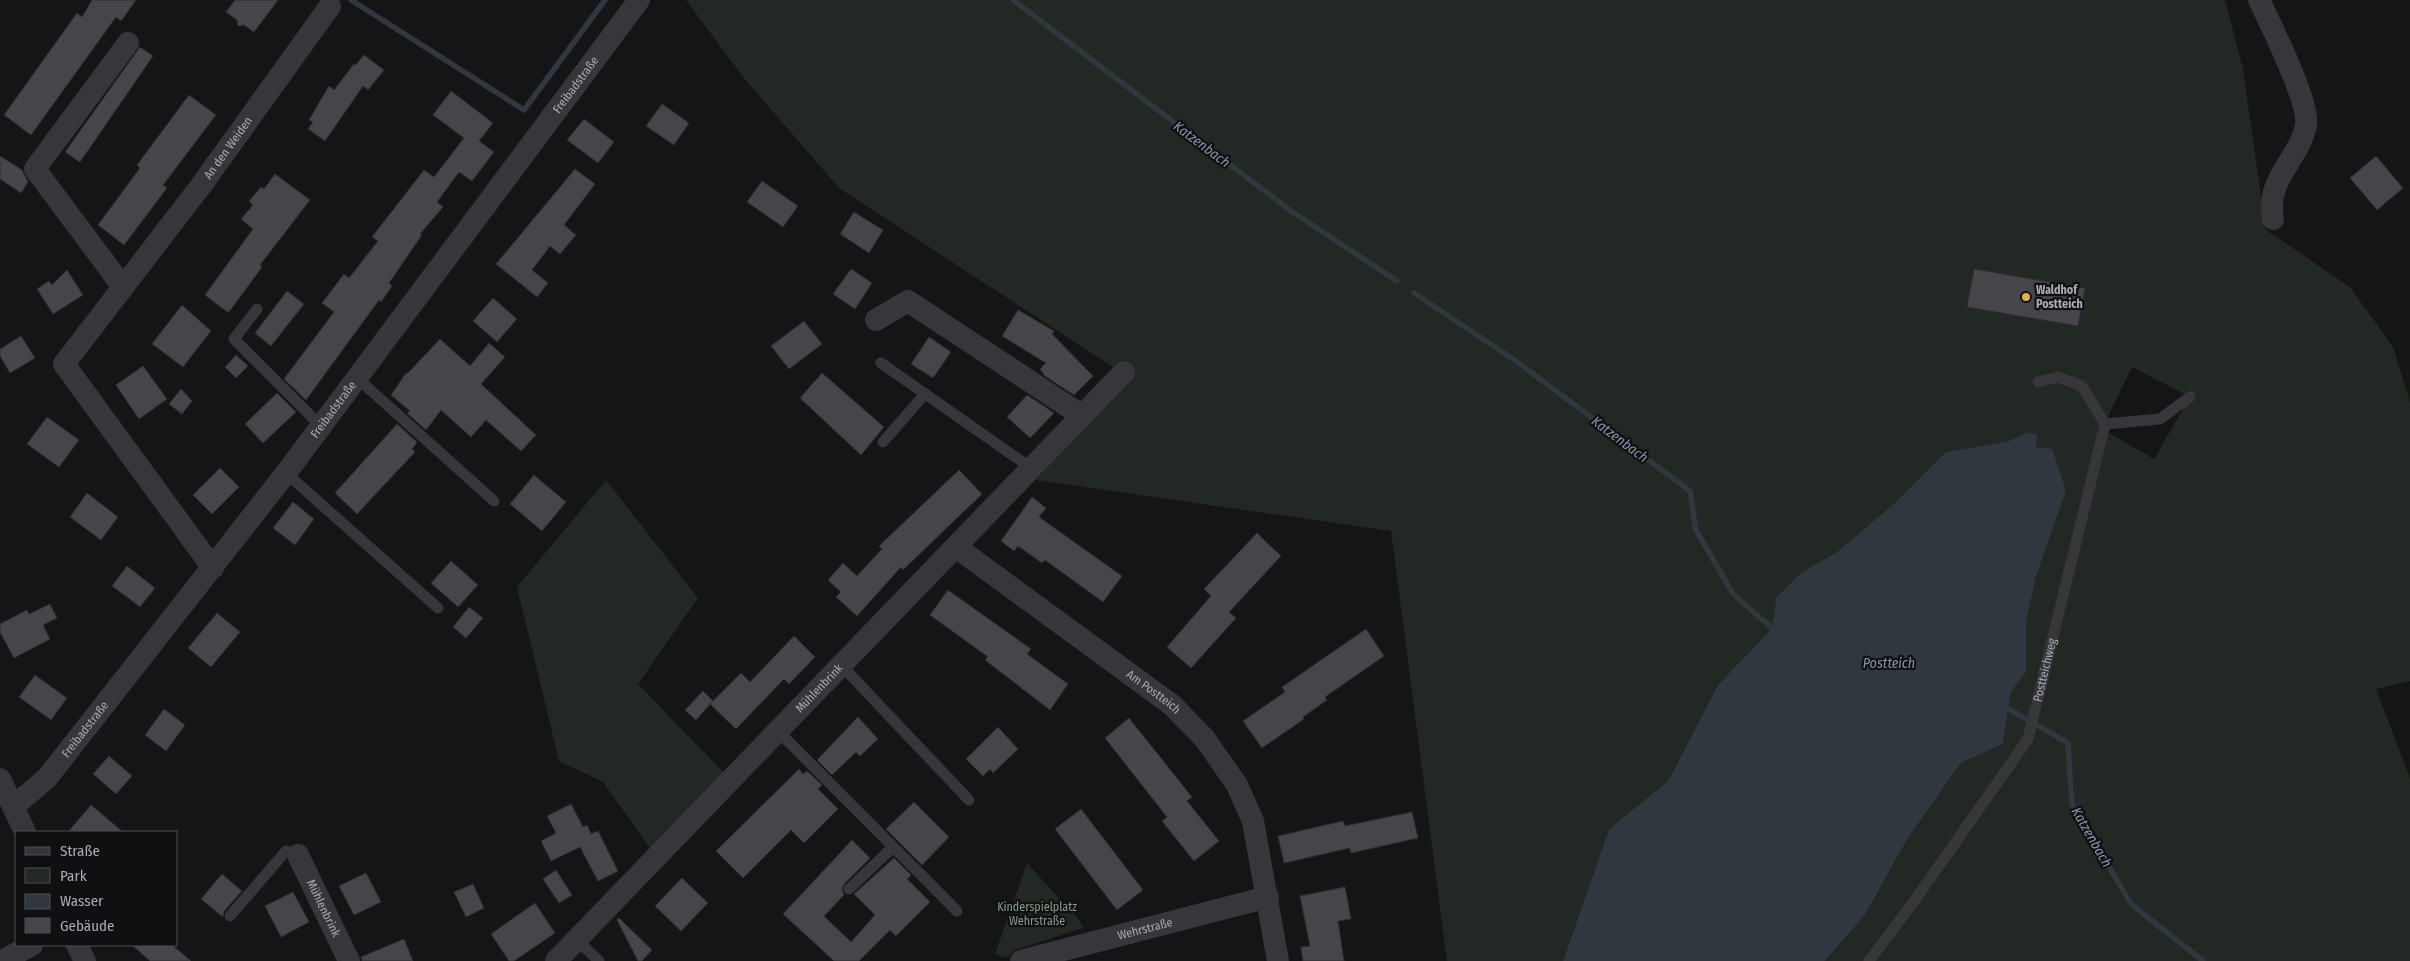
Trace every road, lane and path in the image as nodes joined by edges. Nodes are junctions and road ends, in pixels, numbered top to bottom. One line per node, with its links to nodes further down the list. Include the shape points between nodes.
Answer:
1 (639, 0): 11 (street, Freibadstraße)
2 (2260, 0): 5 (street, via 2306,107 2304,133 2279,177 2270,206)
3 (330, 6): 6 (street, An den Weiden, via 200,187)
4 (128, 43): 6 (street, via 35,169)
5 (2273, 219)
6 (123, 287): 23 (street, An den Weiden, via 64,364)
7 (257, 309): 17 (lane, via 234,339)
8 (876, 320): 15 (street, via 908,301)
9 (881, 363): 13 (lane)
10 (1124, 372): 15 (street, Mühlenbrink)
11 (358, 378): 17 (street, Freibadstraße); 21 (lane)
12 (2038, 382): 16 (lane, via 2058,377 2082,386)
13 (925, 394): 18 (lane); 19 (lane)
14 (2190, 397): 16 (lane, via 2160,420)
15 (1081, 415): 19 (street, Mühlenbrink)
16 (2105, 424): 47 (lane, Postteichweg, via 2028,739)
17 (321, 426): 20 (street, Freibadstraße)
18 (883, 442)
19 (1031, 468): 22 (street, Mühlenbrink)
20 (286, 473): 23 (street, Freibadstraße); 24 (lane)
21 (494, 501)
22 (956, 548): 25 (street, Mühlenbrink); 34 (street, Am Postteich, via 1172,705 1205,739 1237,785 1253,821)
23 (213, 568): 29 (street, Freibadstraße, via 47,778)
24 (438, 608)
25 (842, 666): 26 (street, Mühlenbrink); 28 (lane)
26 (778, 731): 31 (lane); 37 (street, Mühlenbrink)
27 (0, 779): 29 (street)
28 (969, 800)
29 (14, 806): 30 (street)
30 (25, 831)
31 (893, 847): 33 (lane); 35 (lane)
32 (298, 855): 36 (lane, via 286,850); 42 (street, Mühlenbrink)
33 (849, 889)
34 (1268, 897): 45 (street, Wehrstraße); 46 (street)
35 (957, 910)
36 (230, 916)
37 (576, 939): 43 (street, Mühlenbrink); 44 (lane)
38 (30, 946): 40 (street)
39 (78, 946): 41 (street)
40 (2, 961)
41 (85, 961)
42 (349, 961)
43 (556, 961)
44 (599, 961)
45 (1021, 961)
46 (1278, 961)
47 (1869, 961)

